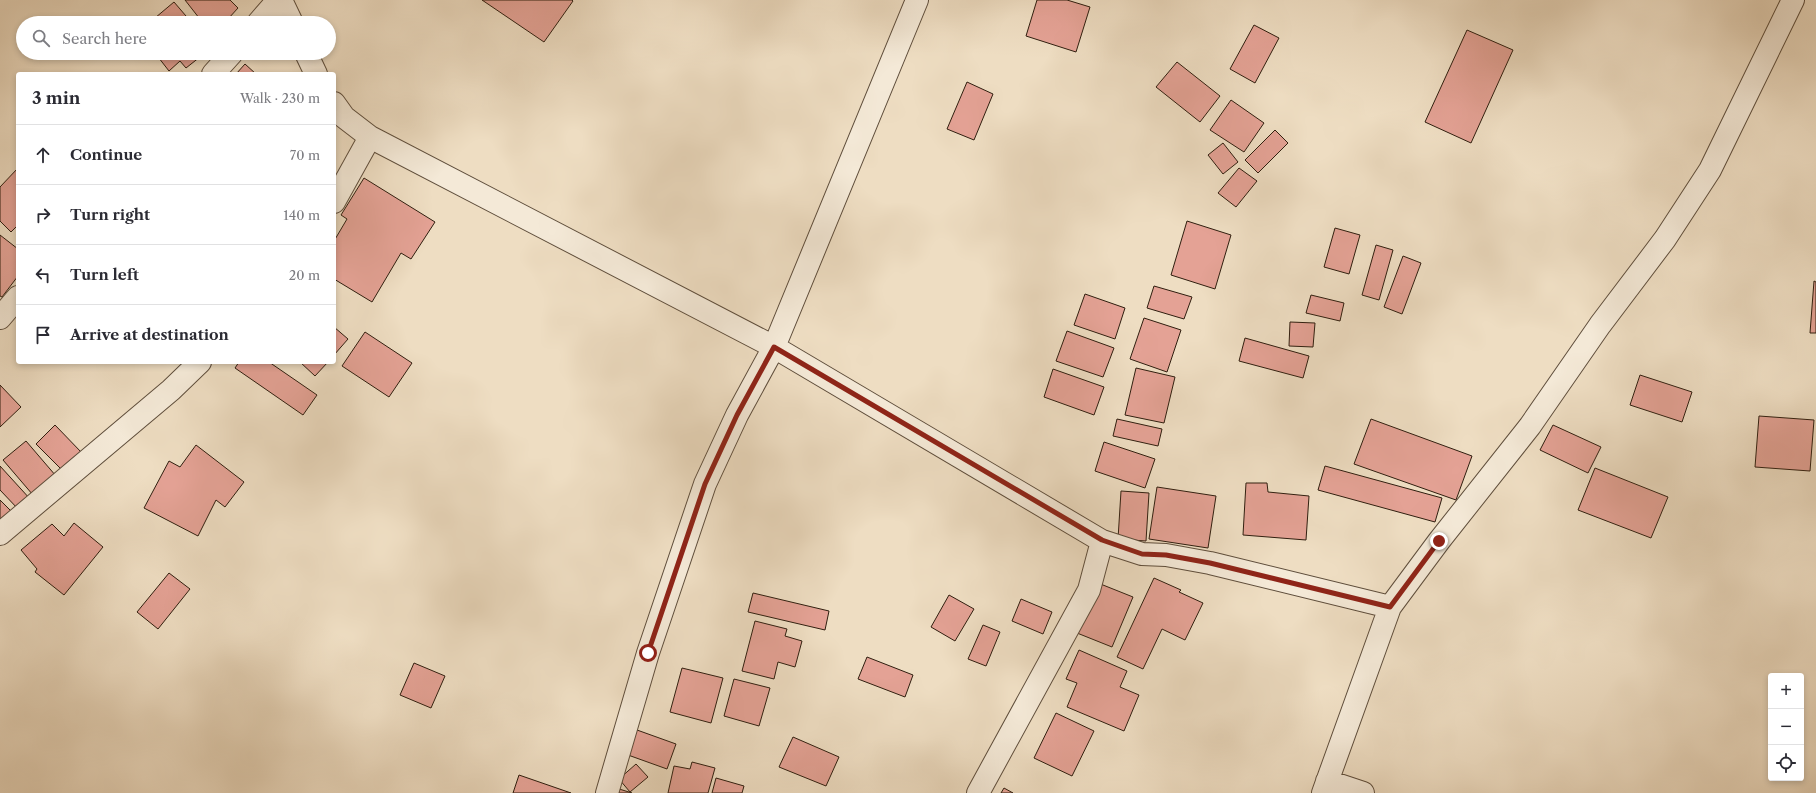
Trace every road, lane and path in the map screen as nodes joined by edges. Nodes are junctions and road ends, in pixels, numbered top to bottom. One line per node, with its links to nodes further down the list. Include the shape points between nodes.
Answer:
1 (278, 0): 5 (street)
2 (281, 0): 6 (street)
3 (917, 0): 16 (street)
4 (1793, 0): 20 (street, via 1710,170 1665,239 1600,325 1530,426)
5 (264, 16)
6 (289, 16)
7 (226, 60): 9 (street)
8 (309, 60): 10 (street)
9 (215, 72)
10 (315, 72)
11 (336, 106): 12 (street, via 344,117)
12 (370, 137): 13 (street); 16 (street)
13 (336, 198)
14 (16, 299): 15 (street)
15 (0, 318)
16 (774, 347): 19 (street); 22 (street, via 737,415 705,484 648,653)
17 (198, 364): 18 (street, via 171,390)
18 (0, 534)
19 (1102, 540): 20 (street, via 1142,554 1166,555 1210,563); 23 (street, via 1089,590)
20 (1390, 607): 21 (street)
21 (1325, 787): 24 (street)
22 (607, 793)
23 (978, 793)
24 (1363, 793)

